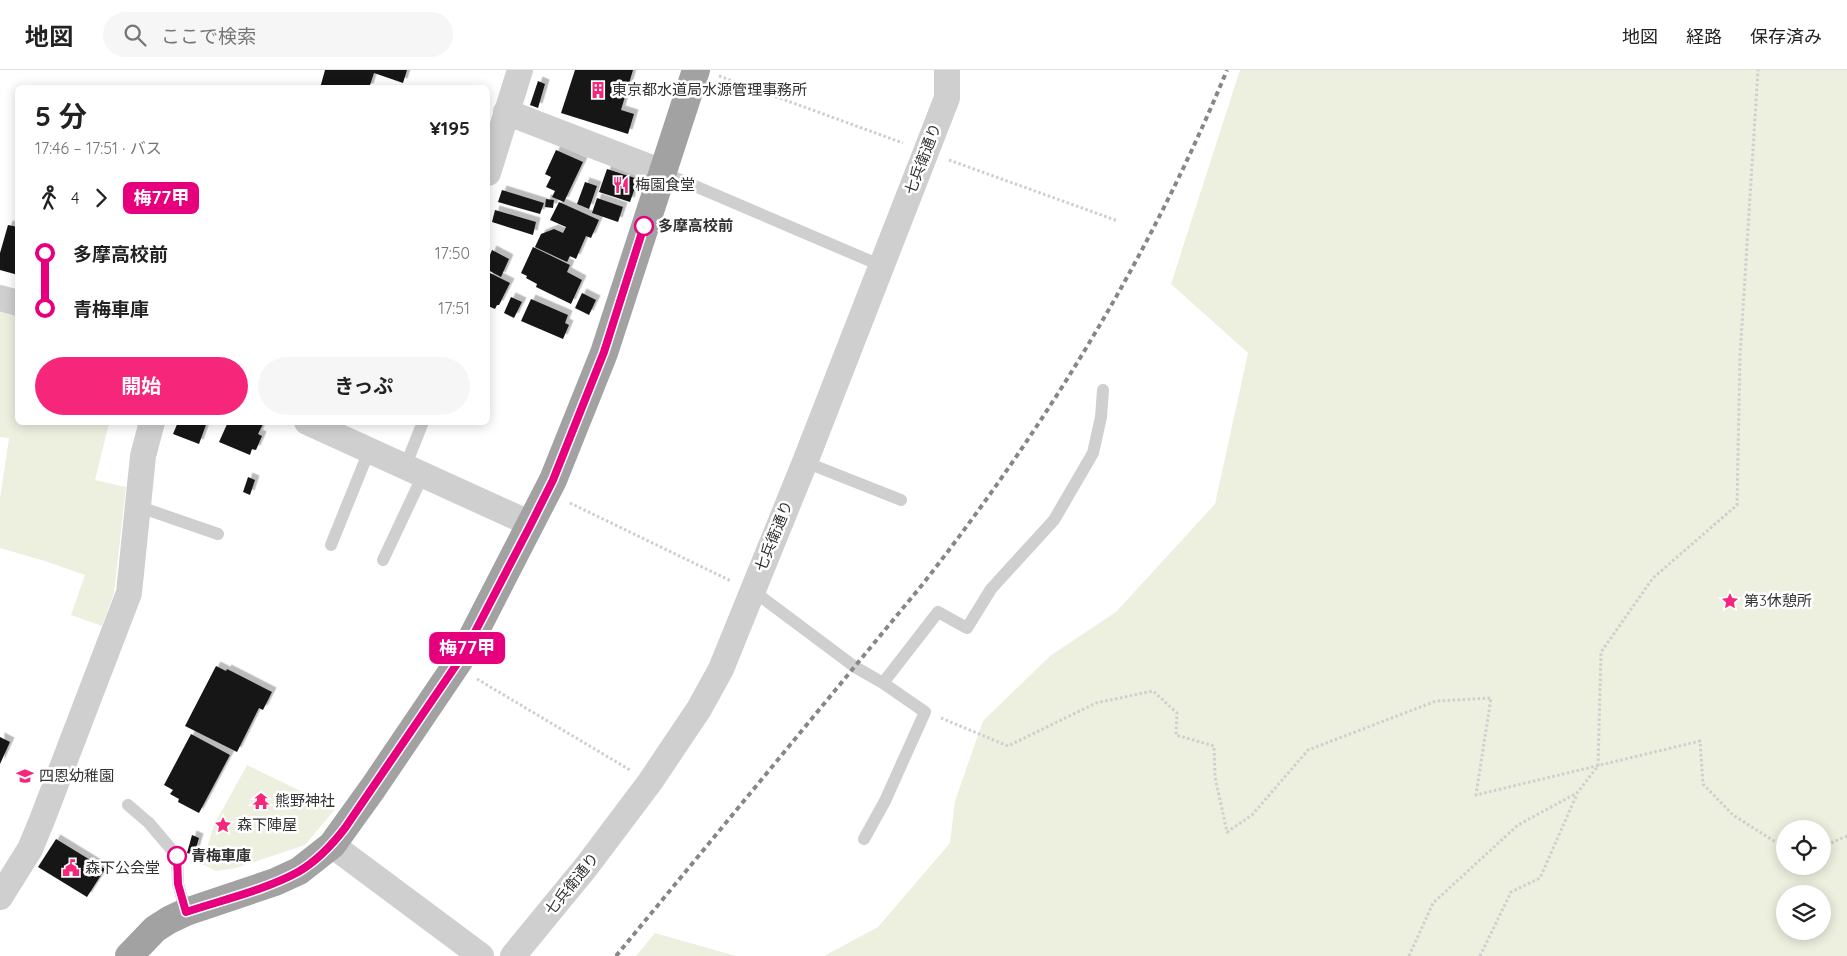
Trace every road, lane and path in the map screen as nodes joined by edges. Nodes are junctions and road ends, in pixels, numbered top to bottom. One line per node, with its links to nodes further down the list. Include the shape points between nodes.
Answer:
1 (520, 70): 5 (street)
2 (696, 70): 7 (highway)
3 (947, 70): 8 (street, 七兵衛通り, via 947,98)
4 (1758, 70): 29 (path, via 1740,356 1737,505 1653,578 1601,652)
5 (506, 112): 6 (street); 7 (street)
6 (490, 166)
7 (662, 172): 8 (lane); 18 (highway, via 604,352)
8 (882, 266): 16 (street, 七兵衛通り)
9 (0, 298): 10 (street)
10 (15, 302)
11 (1104, 390): 27 (lane, via 1093,453 1054,520 991,589 967,628 938,612)
12 (151, 425): 20 (street, via 143,456)
13 (317, 425): 15 (street)
14 (423, 425): 17 (lane)
15 (369, 451): 17 (street); 23 (lane)
16 (804, 462): 19 (lane); 25 (street, 七兵衛通り)
17 (414, 471): 21 (street); 24 (lane)
18 (547, 492): 21 (highway); 25 (path)
19 (901, 500)
20 (137, 506): 22 (lane); 38 (street, via 129,593 30,849)
21 (531, 524): 26 (highway)
22 (218, 534)
23 (331, 545)
24 (383, 560)
25 (752, 590): 27 (lane, via 855,667); 30 (street, 七兵衛通り, via 721,669 700,709)
26 (456, 667): 30 (path); 37 (highway)
27 (883, 683): 28 (lane)
28 (925, 712): 29 (path, via 1008,746 1096,703 1153,692 1177,713 1176,735 1214,746 1215,777 1227,832 1252,815 1308,750 1436,702 1491,698 1476,795); 34 (lane)
29 (1598, 766): 31 (path); 35 (path, via 1700,741 1703,784 1733,815)
30 (650, 782): 42 (street, 七兵衛通り)
31 (1578, 793): 43 (path, via 1518,825 1433,903); 44 (path, via 1540,878 1511,892)
32 (128, 806): 39 (lane, via 149,823 177,856 178,884)
33 (1847, 836): 36 (path)
34 (864, 839)
35 (1776, 842)
36 (1831, 843)
37 (332, 845): 39 (highway, via 299,871); 41 (street)
38 (0, 897)
39 (186, 912): 40 (highway, via 155,929)
40 (129, 956)
41 (481, 956)
42 (513, 956)
43 (1409, 956)
44 (1480, 956)

